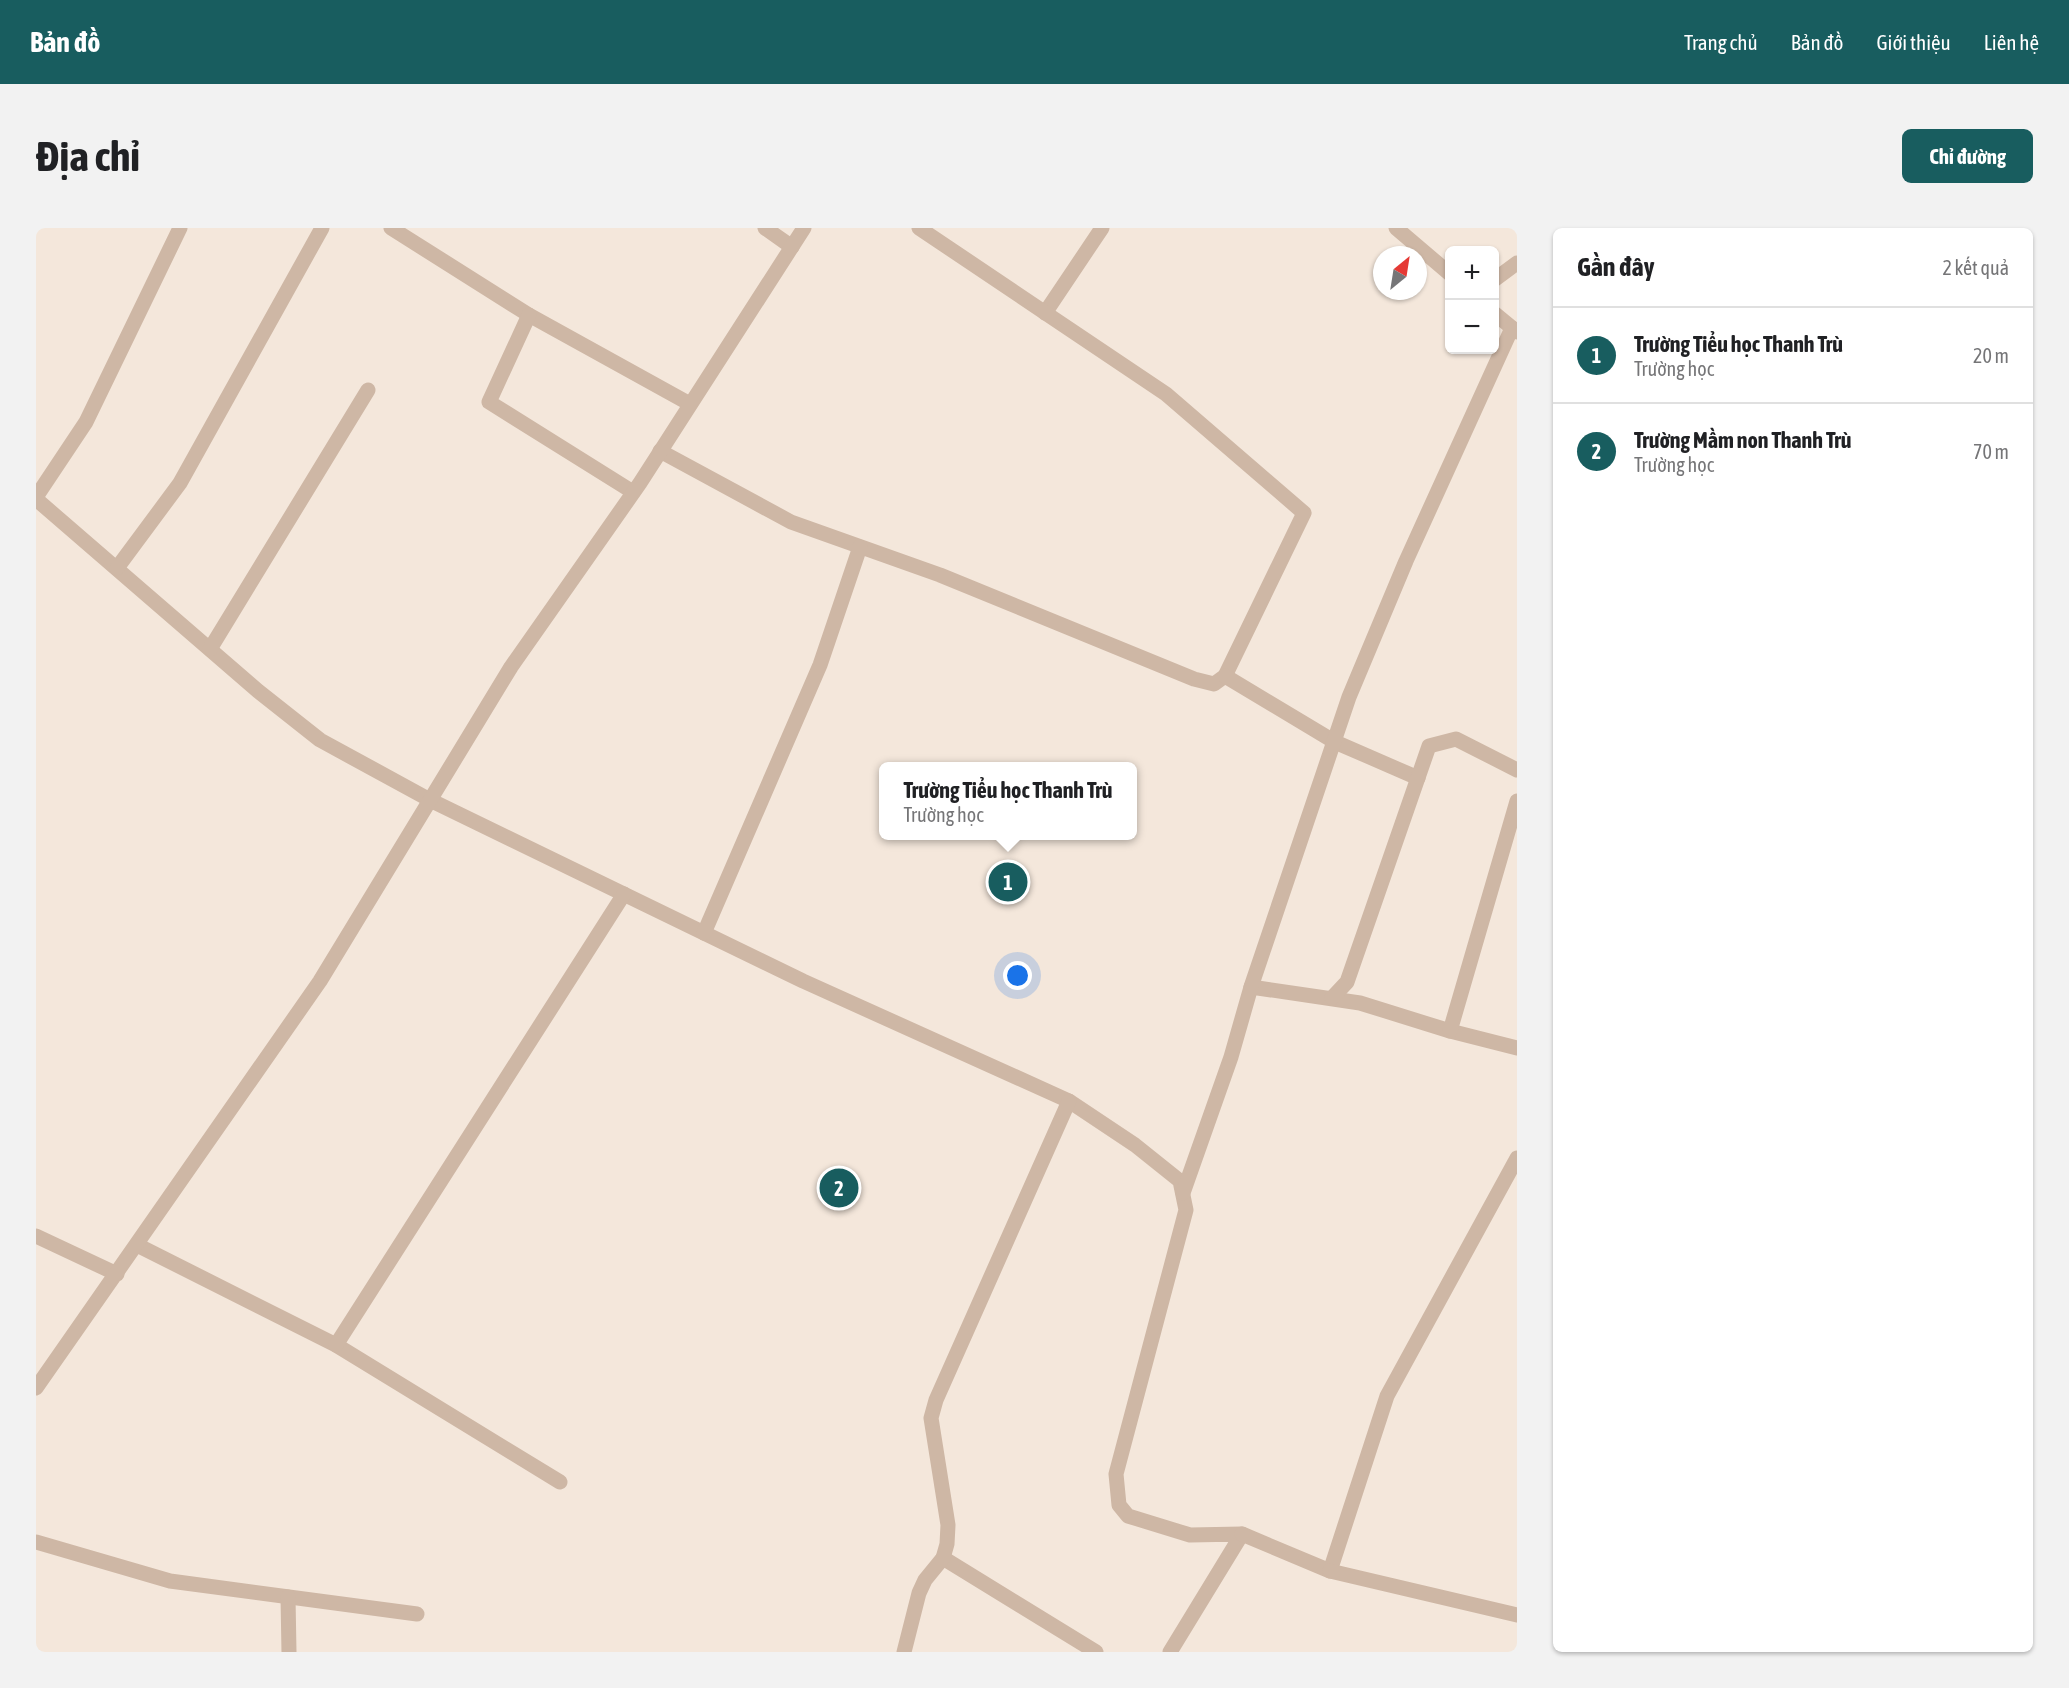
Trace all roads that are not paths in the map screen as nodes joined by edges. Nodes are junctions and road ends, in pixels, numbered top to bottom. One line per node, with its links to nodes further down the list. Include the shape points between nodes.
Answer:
1 (180, 228): 21 (street, via 86,422)
2 (322, 228): 23 (street, via 180,483)
3 (391, 228): 14 (street)
4 (765, 228): 9 (street)
5 (804, 228): 9 (street)
6 (919, 228): 13 (street)
7 (1102, 228): 13 (street)
8 (1396, 228): 11 (street)
9 (792, 247): 18 (street)
10 (1517, 263): 12 (street)
11 (1445, 271)
12 (1499, 276)
13 (1045, 313): 25 (street, via 1166,394 1304,513)
14 (529, 315): 18 (street); 20 (street, via 489,402)
15 (1499, 317): 16 (street)
16 (1515, 330): 26 (street, via 1406,561 1349,697)
17 (368, 390): 24 (street)
18 (690, 404): 19 (street)
19 (660, 451): 20 (street); 22 (street, via 791,522)
20 (633, 492): 29 (street, via 511,667)
21 (36, 498): 23 (street)
22 (860, 547): 25 (street, via 940,575 1194,679 1214,684); 32 (street, via 820,665)
23 (117, 568): 24 (street)
24 (210, 649): 29 (street, via 320,740)
25 (1225, 676): 26 (street)
26 (1335, 742): 28 (street); 33 (street)
27 (1517, 770): 28 (street, via 1456,739 1429,746)
28 (1418, 778): 34 (street, via 1347,982)
29 (430, 800): 31 (street); 41 (street, via 320,981)
30 (1517, 801): 35 (street)
31 (624, 894): 32 (street); 43 (street)
32 (704, 933): 37 (street)
33 (1251, 987): 34 (street); 39 (street)
34 (1332, 998): 35 (street)
35 (1450, 1031): 36 (street)
36 (1517, 1048)
37 (1069, 1101): 39 (street, via 1169,1172 1180,1181); 48 (street, via 931,1418 948,1525)
38 (1517, 1158): 49 (street, via 1387,1396)
39 (1183, 1194): 46 (street, via 1186,1210 1116,1474 1119,1505 1128,1516 1190,1535)
40 (36, 1236): 42 (street)
41 (137, 1245): 42 (street); 43 (street)
42 (117, 1274): 44 (street)
43 (336, 1345): 45 (street)
44 (36, 1388)
45 (560, 1482)
46 (1242, 1534): 49 (street); 56 (street)
47 (36, 1542): 50 (street, via 170,1581)
48 (943, 1558): 54 (street, via 919,1593); 55 (street)
49 (1330, 1571): 52 (street)
50 (288, 1597): 51 (street); 53 (street)
51 (417, 1614)
52 (1517, 1615)
53 (289, 1652)
54 (904, 1652)
55 (1096, 1652)
56 (1170, 1652)

